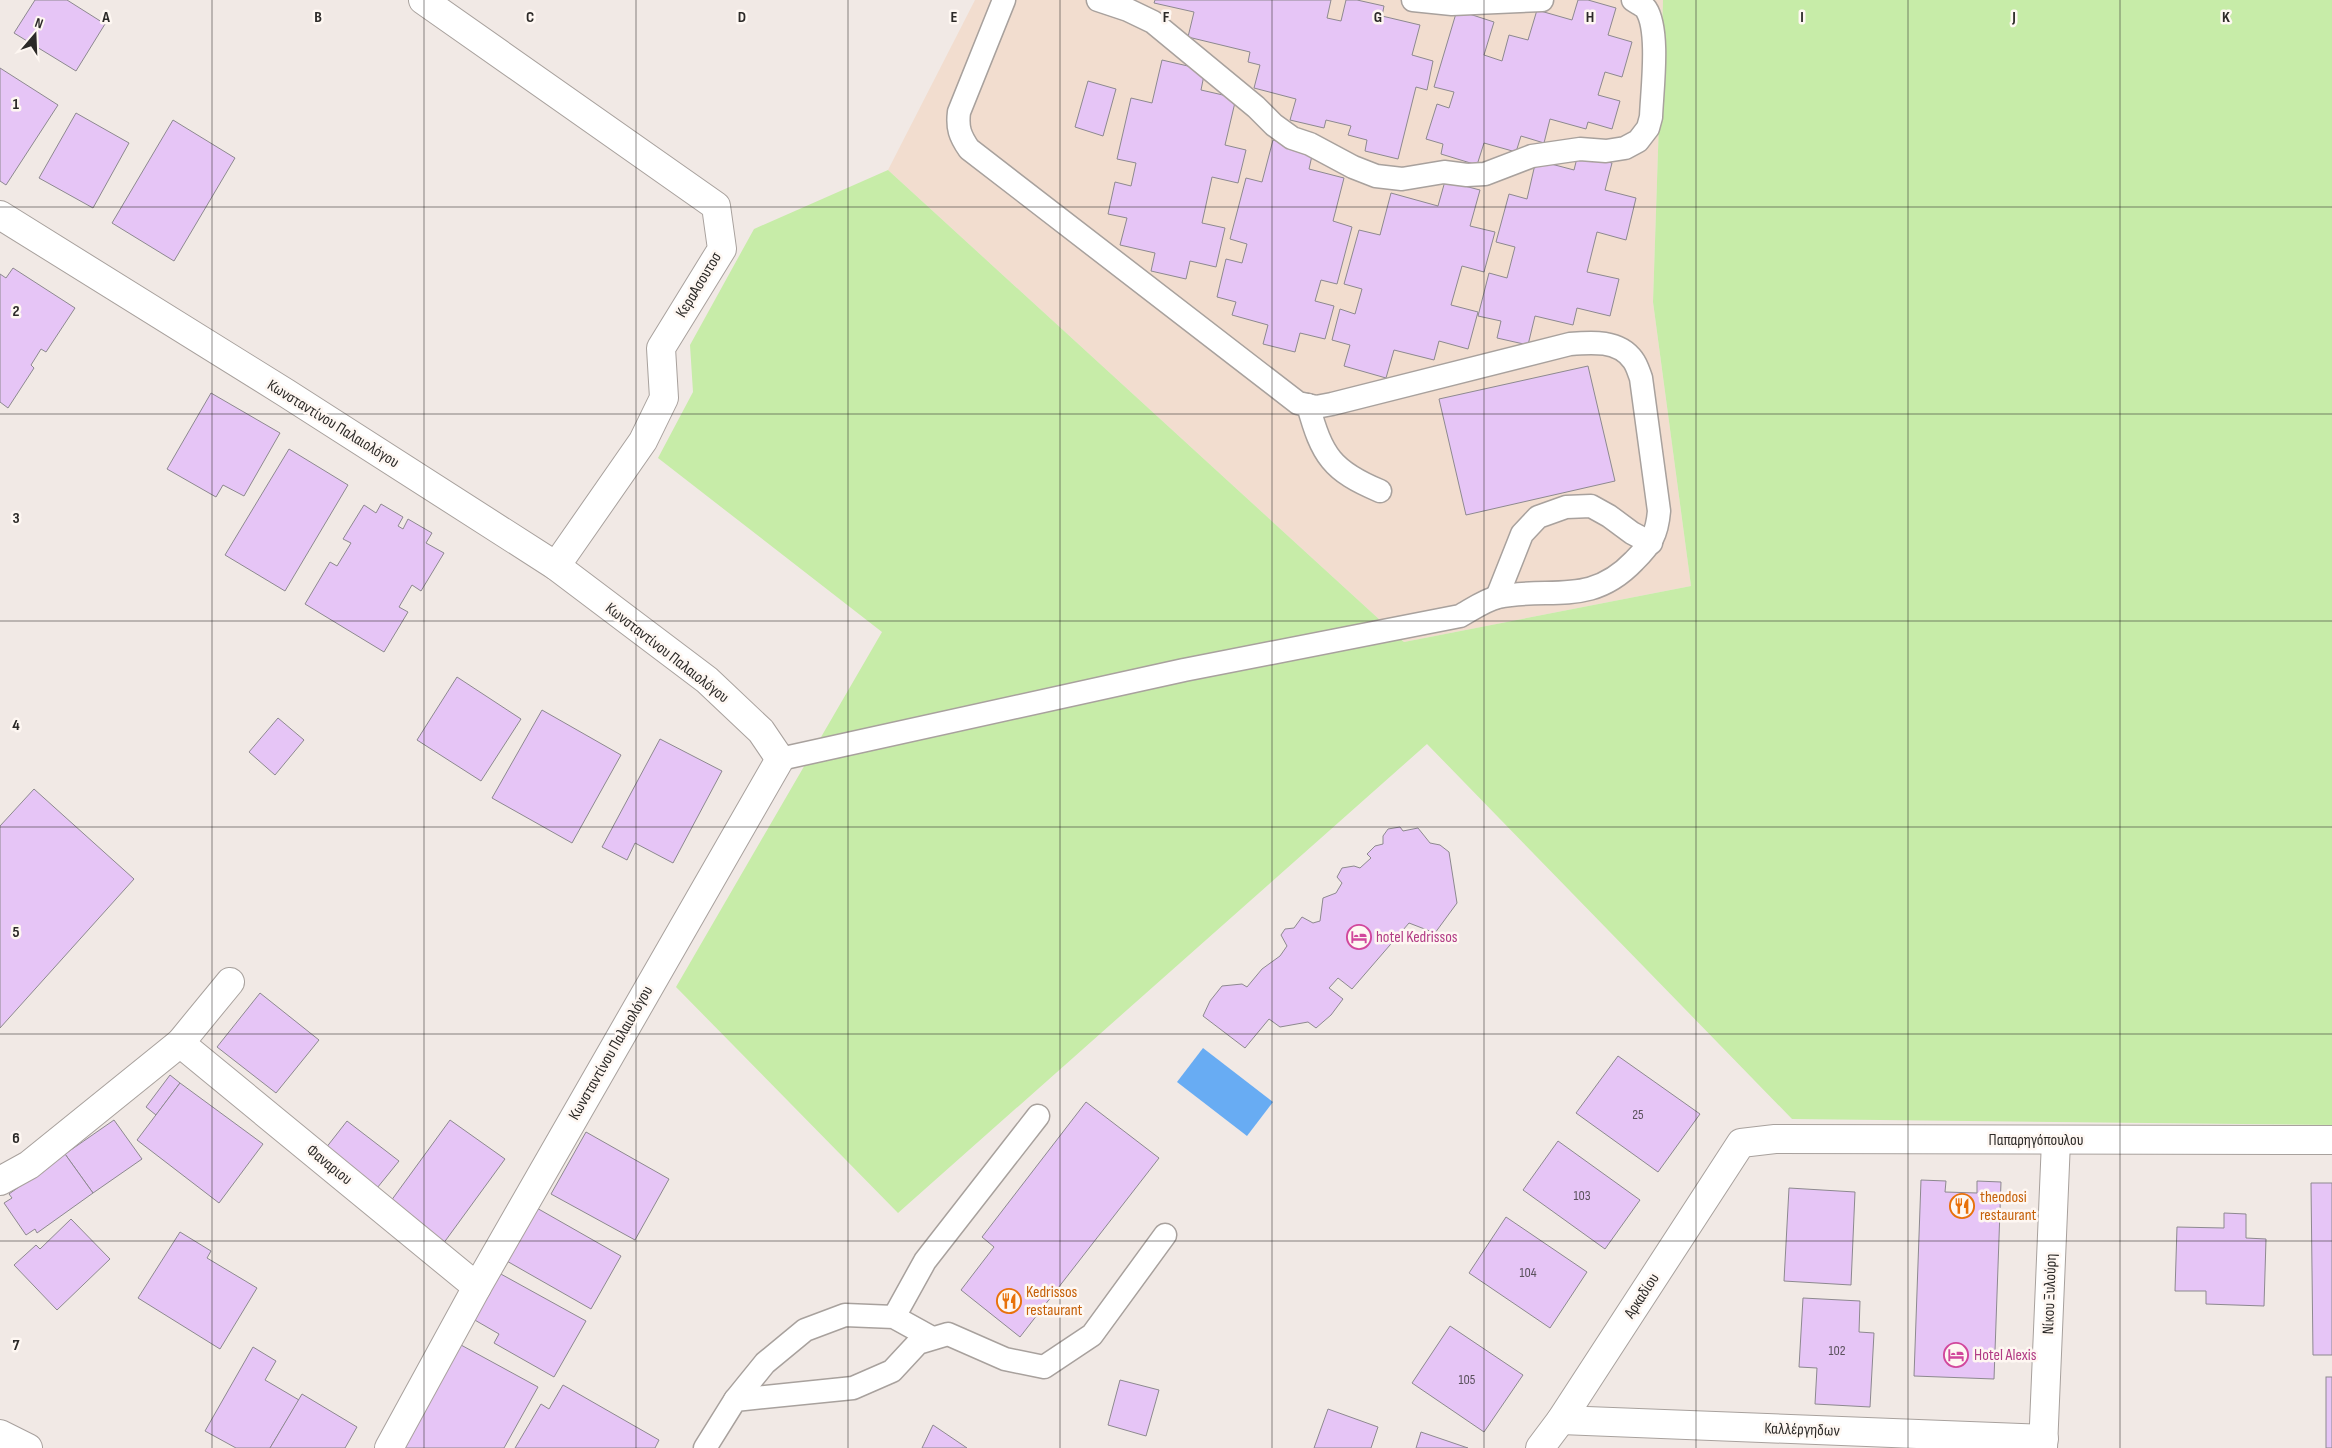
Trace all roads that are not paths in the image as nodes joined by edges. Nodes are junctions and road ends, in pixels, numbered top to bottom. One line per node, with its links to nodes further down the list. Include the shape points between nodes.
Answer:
1 (423, 0): 11 (street, ΚεραΑσουτοσ, via 716,206 722,249 661,348 664,398 644,441)
2 (1004, 0): 8 (lane, via 959,112 960,137 969,149 1298,403)
3 (1098, 0): 6 (lane, via 1153,22 1292,138 1376,176 1402,179 1444,172 1486,174 1532,156 1580,149 1606,151 1625,148 1638,141 1648,128 1651,117 1654,37 1645,7)
4 (1413, 0): 5 (lane, via 1452,4)
5 (1542, 0)
6 (1633, 0)
7 (0, 215): 11 (street, Κωνσταντίνου Παλαιολόγου)
8 (1308, 406): 9 (lane, via 1316,436 1330,460 1353,480); 10 (lane, via 1316,408 1570,344 1598,342 1619,348 1633,359 1641,378 1659,511)
9 (1380, 492)
10 (1651, 543): 12 (lane, via 1617,577 1586,591); 12 (lane, via 1591,506 1566,506 1538,517 1522,534)
11 (556, 566): 13 (street, Κωνσταντίνου Παλαιολόγου, via 707,680 761,731)
12 (1497, 597): 13 (lane, via 1460,616 1184,670)
13 (780, 759): 22 (street, Κωνσταντίνου Παλαιολόγου)
14 (230, 982): 15 (street)
15 (180, 1043): 20 (street, via 29,1165); 22 (street, Φαναριου)
16 (1038, 1116): 23 (lane, via 925,1261)
17 (2332, 1140): 18 (street, Παπαρηγόπουλου)
18 (2056, 1141): 19 (street, Παπαρηγόπουλου, via 1775,1139); 28 (street, Νίκου Ξυλούρη)
19 (1741, 1143): 26 (street, Αρκαδίου)
20 (0, 1181)
21 (1165, 1235): 24 (lane, via 1092,1335 1044,1368 1005,1359 948,1334)
22 (477, 1287): 30 (street, Κωνσταντίνου Παλαιολόγου)
23 (894, 1317): 24 (lane); 25 (lane, via 845,1315 805,1330 765,1363)
24 (932, 1338): 25 (lane, via 918,1343 892,1371 853,1388)
25 (735, 1400): 31 (lane)
26 (1561, 1420): 28 (street, Καλλέργηδων); 32 (street, Αρκαδίου)
27 (0, 1434): 29 (street)
28 (2043, 1443)
29 (28, 1448)
30 (389, 1448)
31 (705, 1448)
32 (1540, 1448)

